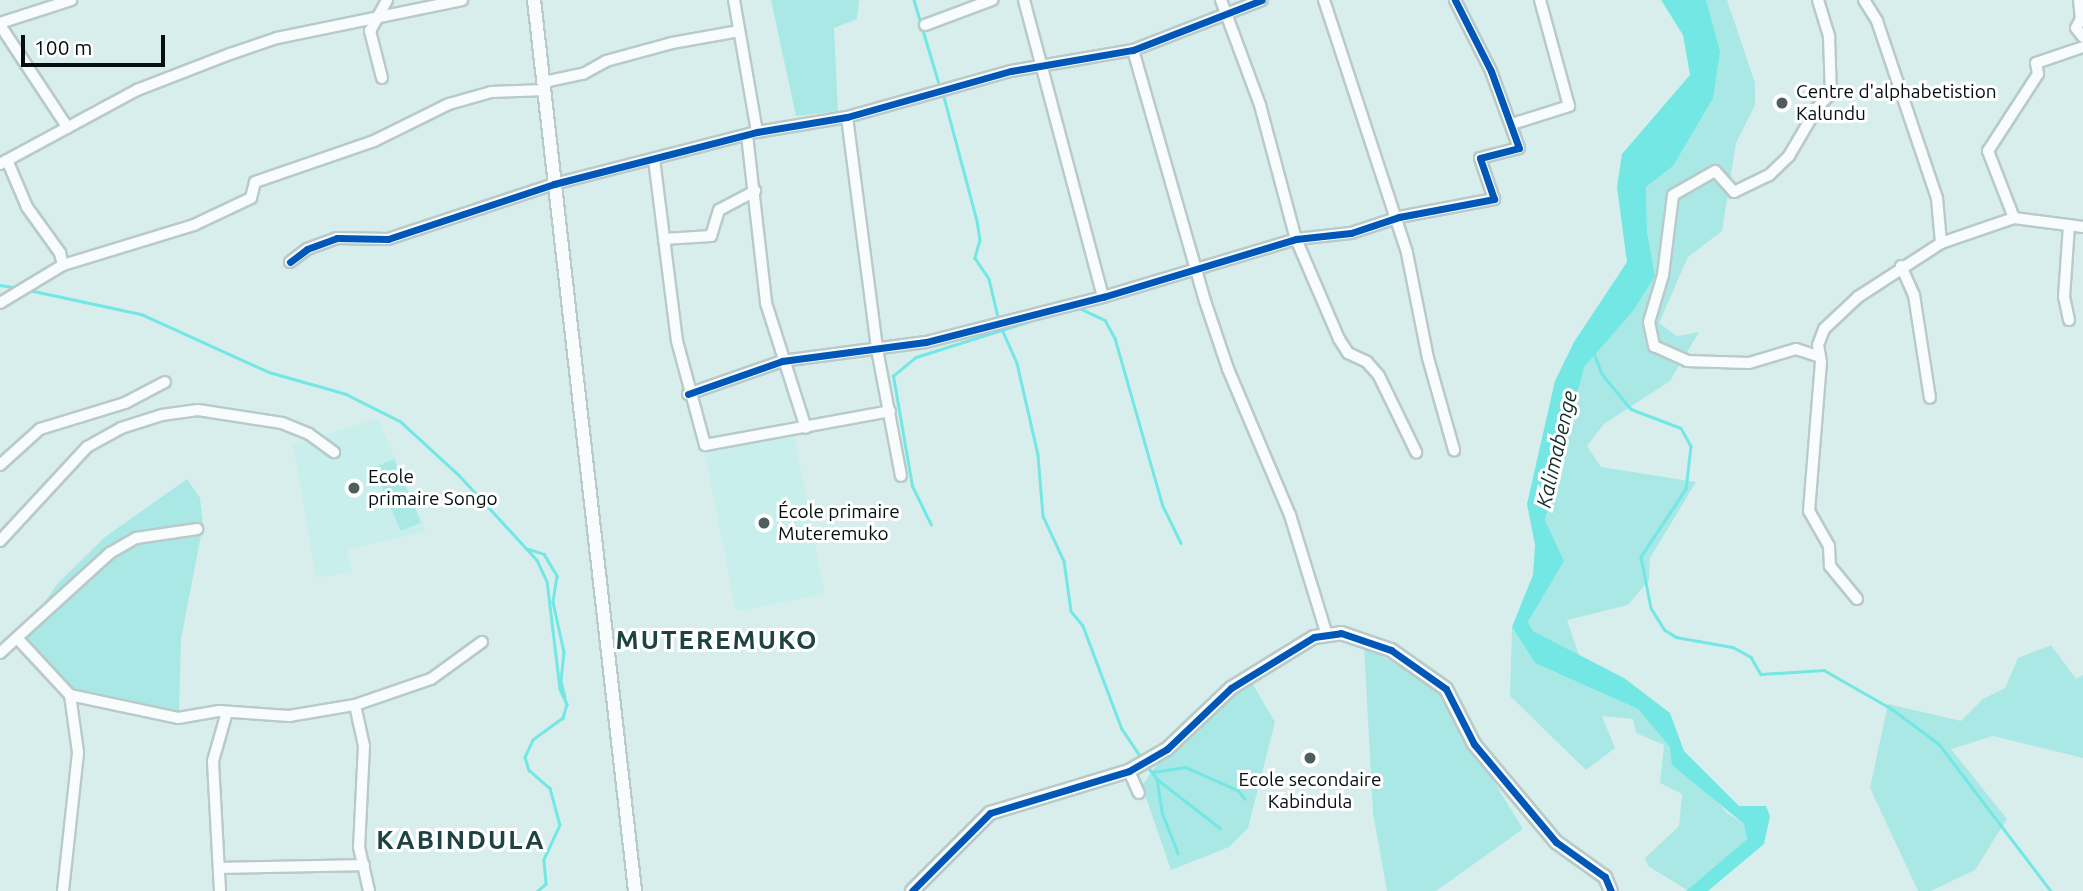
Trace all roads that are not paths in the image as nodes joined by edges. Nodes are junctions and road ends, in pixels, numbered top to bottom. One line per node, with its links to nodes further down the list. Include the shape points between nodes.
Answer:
1 (72, 0): 18 (street)
2 (387, 0): 17 (street)
3 (462, 0): 17 (street)
4 (534, 0): 26 (street)
5 (734, 0): 20 (street)
6 (992, 0): 19 (street)
7 (1024, 0): 24 (street)
8 (1221, 0): 16 (street)
9 (1262, 0): 16 (street)
10 (1324, 0): 35 (street)
11 (1455, 0): 28 (street)
12 (1540, 0): 28 (street, via 1569,106)
13 (1818, 0): 50 (street, via 1829,37 1831,93 1789,156 1769,175 1734,192 1715,171 1673,195 1663,275 1649,322 1654,346 1687,361 1749,363 1796,349)
14 (1864, 0): 41 (street, via 1877,21 1937,198)
15 (2079, 0): 21 (street, via 2081,19 2076,27)
16 (1228, 16): 23 (street); 40 (street, via 1260,106)
17 (374, 20): 25 (street, via 370,43); 29 (street, via 277,38 230,54 137,90)
18 (0, 24): 29 (street)
19 (925, 25)
20 (739, 31): 26 (street, via 606,61); 30 (street)
21 (2083, 37)
22 (2083, 47): 36 (street, via 2036,63 2038,74 1988,150)
23 (1133, 50): 24 (street); 45 (street)
24 (1042, 67): 27 (street, via 1011,71); 46 (street)
25 (382, 78)
26 (545, 86): 33 (street); 43 (street, via 474,95 374,141 255,183 250,198 194,225)
27 (847, 117): 30 (street); 49 (street)
28 (1511, 124): 35 (street, via 1519,148 1480,158 1494,200)
29 (68, 128): 32 (street)
30 (752, 133): 31 (street); 34 (street)
31 (654, 159): 33 (street); 39 (street)
32 (4, 162): 43 (street)
33 (554, 184): 42 (street, via 387,239 337,238); 79 (street)
34 (755, 191): 39 (street, via 719,210 711,236); 51 (street, via 766,303)
35 (1397, 218): 40 (street, via 1351,233); 57 (street)
36 (2014, 218): 37 (street); 41 (street)
37 (2069, 225): 38 (street); 48 (street, via 2064,297)
38 (2083, 227)
39 (664, 239): 53 (street)
40 (1296, 239): 45 (street); 59 (street, via 1344,348 1371,365 1379,376)
41 (1941, 243): 44 (street)
42 (290, 262)
43 (63, 265): 47 (street)
44 (1901, 266): 50 (street, via 1831,321 1818,345); 54 (street, via 1914,295)
45 (1197, 270): 46 (street); 65 (street, via 1228,369 1290,515)
46 (1103, 297): 49 (street, via 938,339)
47 (0, 303)
48 (2069, 320)
49 (877, 349): 51 (street); 55 (street)
50 (1820, 357): 64 (street, via 1809,511 1829,546 1830,566)
51 (782, 361): 53 (street); 56 (street)
52 (165, 382): 60 (street, via 125,403 40,429)
53 (688, 394): 56 (street, via 700,439 709,446)
54 (1930, 398)
55 (890, 411): 56 (street); 61 (street)
56 (806, 428)
57 (1454, 450)
58 (334, 452): 63 (street, via 309,434 282,423 198,410 162,415 121,428 87,447)
59 (1416, 452)
60 (0, 465)
61 (901, 476)
62 (197, 530): 66 (street, via 136,538 110,553)
63 (0, 541)
64 (1857, 599)
65 (1327, 635): 72 (street, via 1314,638 1231,688 1167,749); 81 (street, via 1355,636 1391,650 1446,690 1474,744 1556,842 1605,877)
66 (17, 638): 68 (street); 69 (street)
67 (482, 642): 70 (street, via 431,679)
68 (0, 653)
69 (70, 695): 71 (street, via 178,718); 76 (street, via 78,752)
70 (355, 705): 71 (street, via 289,716); 74 (street, via 364,746 359,847)
71 (227, 712): 75 (street, via 213,761)
72 (1129, 771): 73 (street); 80 (street, via 990,813)
73 (1139, 793)
74 (364, 865): 75 (street); 78 (street)
75 (221, 868): 77 (street)
76 (63, 891)
77 (220, 891)
78 (369, 891)
79 (635, 891)
80 (912, 891)
81 (1611, 891)

